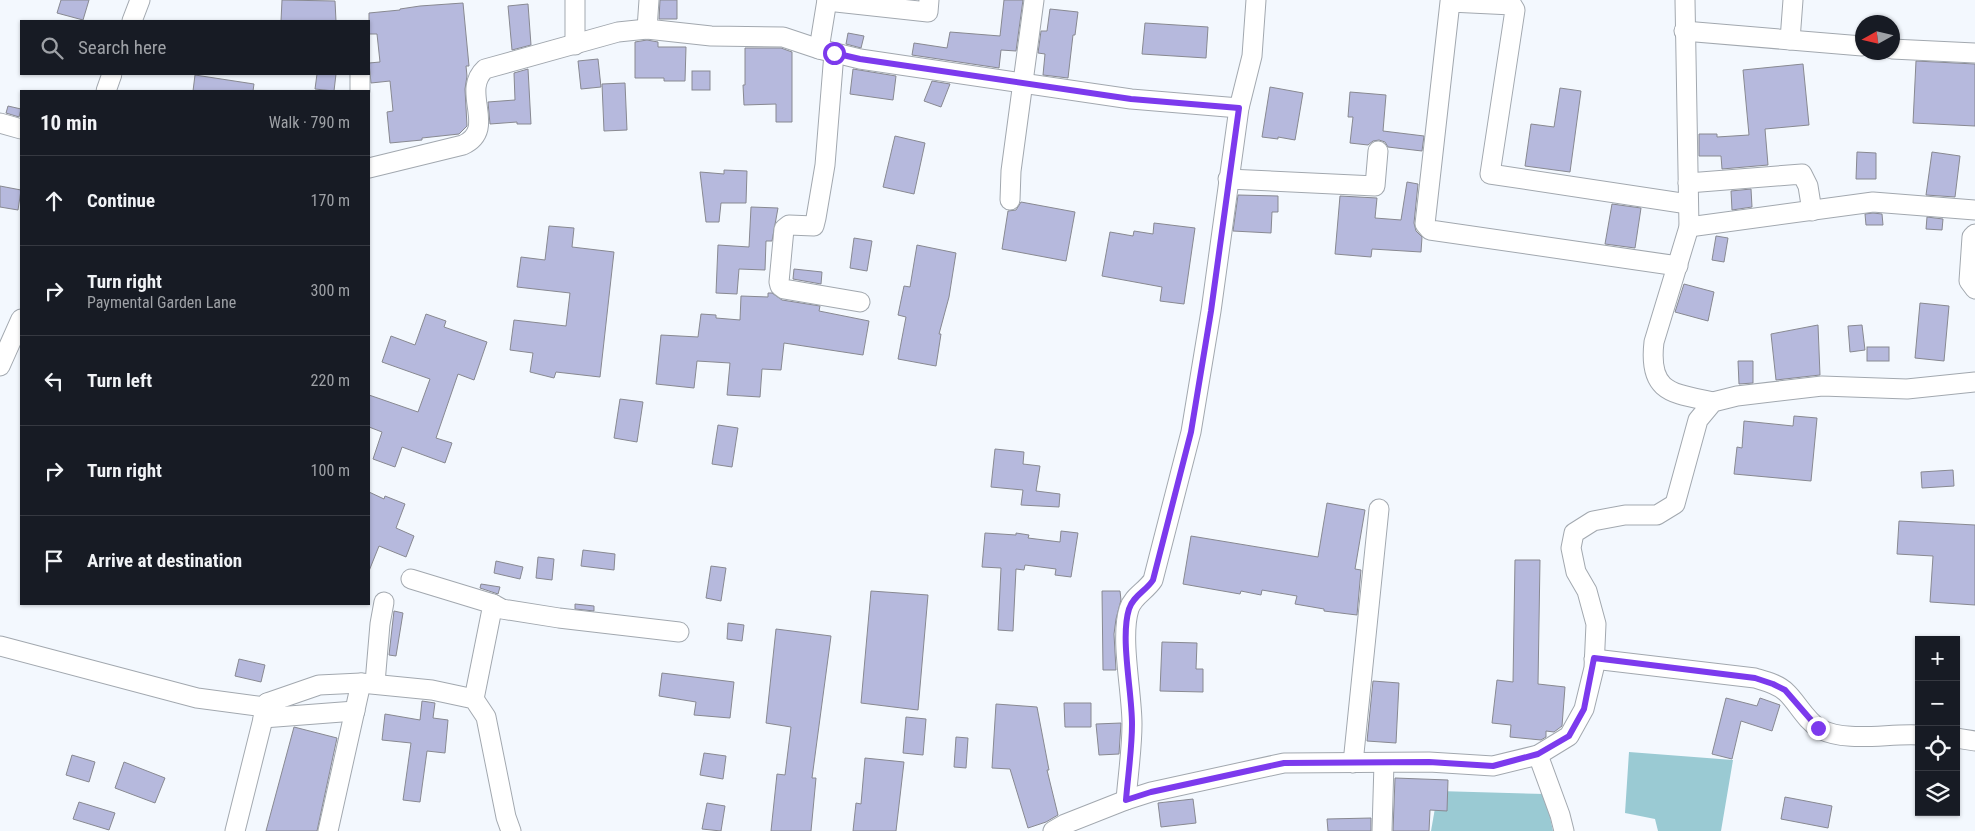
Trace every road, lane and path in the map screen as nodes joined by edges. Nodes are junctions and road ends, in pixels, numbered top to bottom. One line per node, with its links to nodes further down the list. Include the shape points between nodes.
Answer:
1 (140, 0): 10 (street)
2 (575, 0): 14 (street)
3 (649, 0): 11 (street)
4 (827, 0): 5 (street, via 928,12); 17 (street)
5 (929, 0)
6 (1034, 0): 21 (street)
7 (1256, 0): 24 (street, via 1252,56)
8 (1685, 0): 12 (street)
9 (1793, 0): 13 (street)
10 (132, 20)
11 (647, 29): 14 (street, via 618,32); 17 (street, via 711,36 783,37)
12 (1684, 31): 13 (street); 30 (street)
13 (1790, 40): 15 (street)
14 (575, 45): 28 (street, via 485,68 475,85 480,127 472,141)
15 (1855, 45)
16 (1900, 49): 18 (street)
17 (827, 51): 21 (street, via 860,59); 39 (street, via 825,165 816,218 814,226 789,225 784,229 779,282 784,288)
18 (1975, 54)
19 (112, 75): 22 (street)
20 (360, 75): 23 (street)
21 (1024, 82): 24 (street, via 1131,99); 31 (street)
22 (106, 90)
23 (360, 90)
24 (1239, 108): 29 (street)
25 (0, 123): 26 (street)
26 (20, 129)
27 (1378, 151): 29 (street, via 1375,186)
28 (370, 168)
29 (1228, 179): 61 (street, via 1191,432 1153,580 1136,596 1127,617 1132,724)
30 (1688, 183): 32 (street); 34 (street, via 1802,174 1808,186)
31 (1010, 200)
32 (1688, 204): 35 (street); 37 (street, via 1490,174 1515,10 1512,5 1450,2 1427,228)
33 (1975, 210): 34 (street, via 1873,202)
34 (1812, 211): 35 (street)
35 (1689, 227): 37 (street)
36 (1975, 234): 38 (street, via 1972,237 1969,281)
37 (1678, 266): 43 (street, via 1654,342 1655,376 1663,387 1678,394)
38 (1975, 288)
39 (860, 302)
40 (20, 321): 41 (street)
41 (0, 366)
42 (1975, 382): 43 (street, via 1907,389 1822,386)
43 (1713, 402): 50 (street, via 1698,420 1675,504 1657,515 1593,520 1574,533 1571,548 1576,572 1587,590 1596,624)
44 (1379, 510): 59 (street)
45 (410, 579): 47 (street)
46 (384, 602): 51 (street)
47 (493, 604): 48 (street, via 502,609 559,618); 52 (street)
48 (679, 632)
49 (0, 646): 53 (street, via 197,698 264,707)
50 (1594, 658): 55 (street, via 1755,678 1785,690 1818,728 1836,735); 58 (street, via 1584,709 1569,736)
51 (368, 683): 52 (street, via 432,690); 53 (street, via 319,685); 54 (street)
52 (474, 699): 64 (street, via 486,717)
53 (265, 710): 54 (street); 62 (street)
54 (354, 711): 63 (street)
55 (1915, 734)
56 (1960, 739): 57 (street)
57 (1975, 741)
58 (1538, 754): 60 (street, via 1493,766); 67 (street)
59 (1353, 763): 60 (street); 61 (street, via 1284,763)
60 (1384, 763): 66 (street)
61 (1126, 800): 65 (street)
62 (235, 831)
63 (328, 831)
64 (511, 831)
65 (1053, 831)
66 (1382, 831)
67 (1564, 831)

